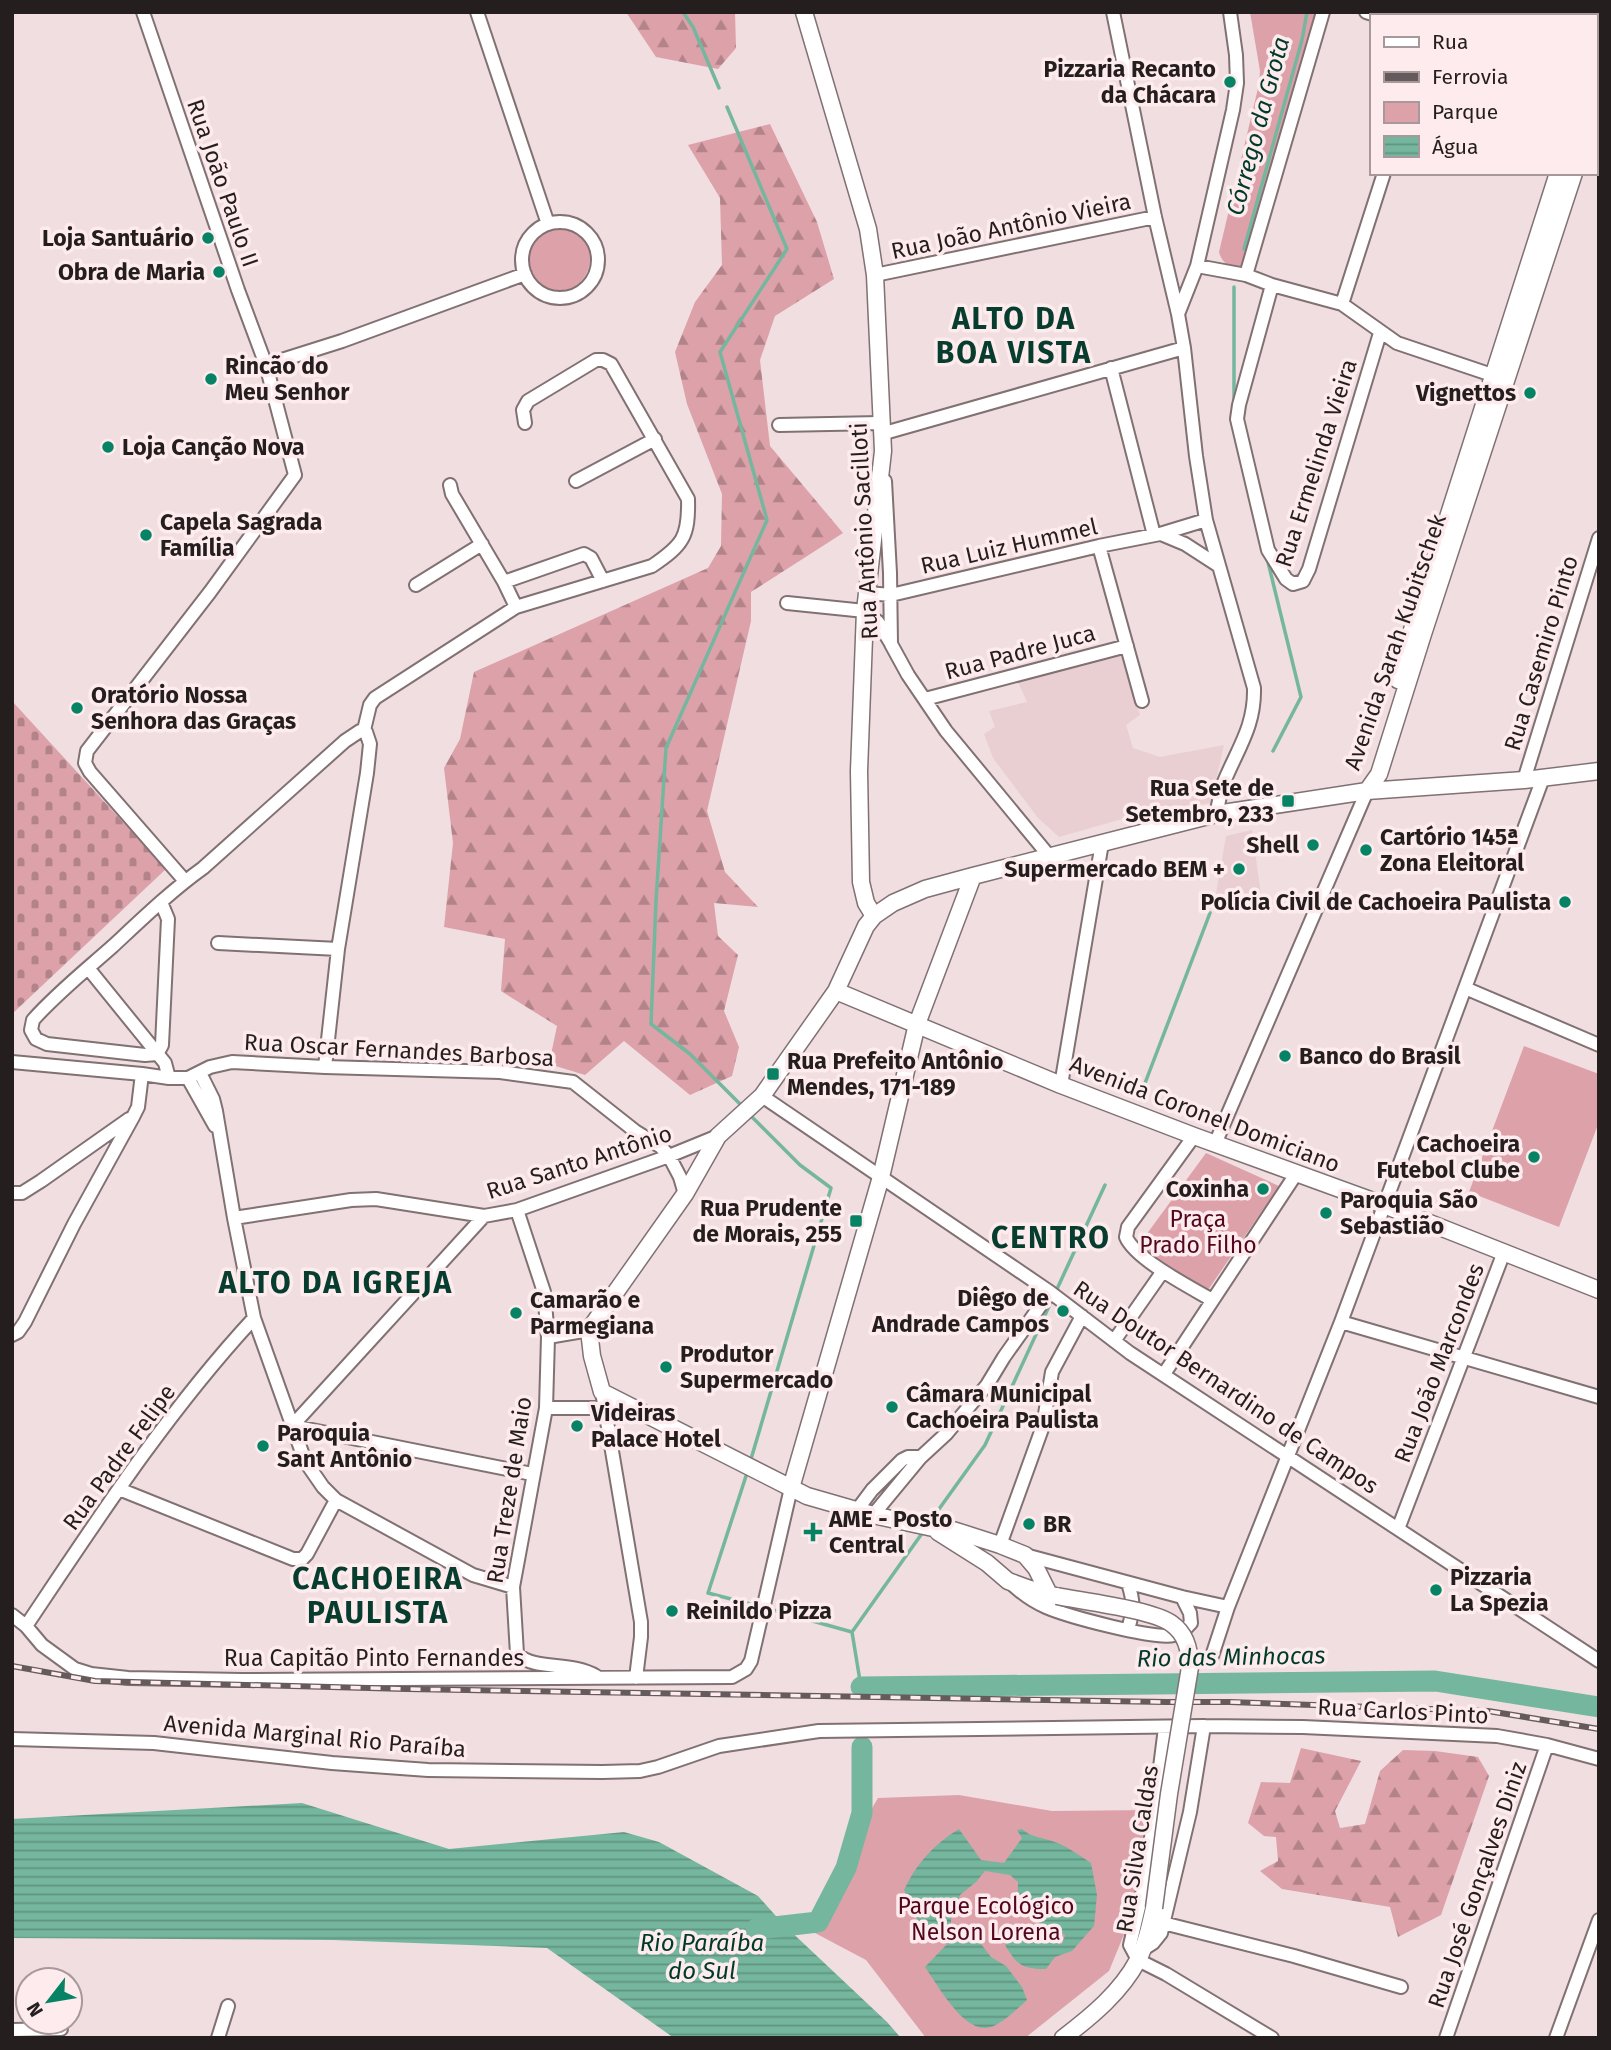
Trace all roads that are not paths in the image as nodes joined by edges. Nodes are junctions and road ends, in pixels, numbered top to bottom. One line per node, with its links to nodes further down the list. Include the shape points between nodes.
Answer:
1 (143, 12): 21 (street, Rua João Paulo II)
2 (477, 12): 11 (street)
3 (804, 12): 14 (main road, Rua Antônio Sacilloti, via 868,229)
4 (1113, 12): 10 (street)
5 (1230, 12): 12 (street, via 1237,83)
6 (1323, 12): 15 (street)
7 (1383, 175): 17 (street)
8 (1557, 175): 23 (main road, Avenida Sarah Kubitschek)
9 (1573, 175): 45 (main road, Avenida Sarah Kubitschek)
10 (1155, 217): 14 (street, Rua João Antônio Vieira); 18 (street)
11 (548, 224): 13 (street, via 526,244); 13 (street, via 572,224 591,237 597,271 584,290 562,298 540,292)
12 (1197, 266): 15 (street); 18 (street)
13 (525, 274): 21 (street)
14 (875, 275): 26 (main road, Rua Antônio Sacilloti)
15 (1246, 275): 16 (street)
16 (1272, 285): 17 (street); 19 (street, Rua Ermelinda Vieira, via 1237,419 1268,550 1290,583 1303,581 1309,569)
17 (1342, 304): 19 (street)
18 (1178, 314): 20 (street)
19 (1380, 333): 23 (street)
20 (1184, 348): 22 (street); 31 (street)
21 (266, 365): 59 (street, Rua João Paulo II, via 295,475 87,751 85,764 90,772)
22 (1111, 368): 26 (street); 32 (street)
23 (1494, 376): 45 (main road, Avenida Sarah Kubitschek)
24 (525, 423): 27 (street, via 523,410 528,401 603,360 611,364)
25 (779, 425): 26 (street)
26 (881, 429): 28 (main road, Rua Antônio Sacilloti)
27 (655, 439): 29 (street); 37 (street, via 688,499 685,537 652,566)
28 (883, 452): 40 (main road); 41 (street, Rua Antônio Sacilloti)
29 (576, 481)
30 (450, 485): 34 (street)
31 (1206, 520): 32 (street, Rua Luiz Hummel); 36 (street)
32 (1157, 534): 35 (street, Rua Luiz Hummel); 36 (street, via 1185,544)
33 (1599, 538): 53 (street, Rua Casemiro Pinto)
34 (482, 544): 38 (street); 39 (street)
35 (1099, 546): 41 (street, Rua Luiz Hummel); 47 (street)
36 (1219, 566): 55 (street, via 1254,688 1254,703)
37 (603, 581): 38 (street, via 584,554); 43 (street)
38 (504, 582): 43 (street)
39 (416, 585)
40 (867, 593): 41 (street, Rua Luiz Hummel); 44 (main road)
41 (891, 595): 46 (street, Rua Antônio Sacilloti)
42 (787, 603): 44 (street)
43 (516, 607): 50 (street, via 375,698)
44 (865, 611): 46 (street); 61 (main road, via 860,862 862,894)
45 (1417, 632): 54 (main road, Avenida Sarah Kubitschek)
46 (891, 644): 48 (street, Rua Antônio Sacilloti)
47 (1126, 646): 48 (street, Rua Padre Juca); 49 (street)
48 (925, 699): 57 (street, Rua Antônio Sacilloti, via 960,750)
49 (1142, 701)
50 (364, 730): 59 (street, via 345,741); 63 (street, via 370,744 367,773)
51 (1599, 771): 52 (main road)
52 (1543, 778): 53 (main road); 65 (street)
53 (1524, 780): 54 (main road)
54 (1367, 790): 55 (main road); 80 (street)
55 (1216, 814): 56 (main road)
56 (1102, 842): 57 (main road); 75 (street)
57 (1050, 858): 58 (main road)
58 (973, 876): 61 (main road, via 912,894); 67 (main road)
59 (185, 881): 60 (street)
60 (161, 902): 64 (street); 69 (street, via 168,919 162,1045)
61 (874, 916): 66 (main road)
62 (218, 943): 63 (street)
63 (338, 949): 71 (street)
64 (88, 968): 69 (street); 69 (street, via 33,1020 31,1030 36,1039 47,1044)
65 (1465, 988): 68 (street); 86 (street)
66 (836, 991): 67 (main road, Avenida Coronel Domiciano); 76 (main road)
67 (917, 1024): 75 (main road, Avenida Coronel Domiciano); 83 (main road)
68 (1599, 1045)
69 (157, 1054): 74 (street)
70 (12, 1062): 72 (street, Rua Oscar Fernandes Barbosa)
71 (325, 1067): 73 (street, Rua Oscar Fernandes Barbosa, via 232,1062); 81 (street, Rua Oscar Fernandes Barbosa, via 500,1072 573,1082)
72 (142, 1074): 74 (street, Rua Oscar Fernandes Barbosa); 77 (street)
73 (194, 1076): 74 (street, Rua Oscar Fernandes Barbosa); 89 (street, via 214,1099)
74 (169, 1078)
75 (1061, 1085): 79 (main road, Avenida Coronel Domiciano)
76 (762, 1096): 78 (main road); 83 (street, Rua Doutor Bernardino de Campos)
77 (133, 1117): 84 (street, via 22,1193); 99 (street, via 25,1322)
78 (718, 1136): 81 (street, Rua Santo Antônio); 85 (main road)
79 (1194, 1136): 80 (main road, Avenida Coronel Domiciano); 91 (street, via 1126,1232 1134,1250)
80 (1215, 1144): 82 (main road, Avenida Coronel Domiciano)
81 (668, 1156): 85 (street, Rua Oscar Fernandes Barbosa); 87 (street, Rua Santo Antônio)
82 (1296, 1174): 86 (main road, Avenida Coronel Domiciano); 94 (street)
83 (881, 1177): 93 (street, Rua Doutor Bernardino de Campos); 110 (main road)
84 (12, 1193)
85 (685, 1194): 98 (main road)
86 (1384, 1205): 90 (main road, Avenida Coronel Domiciano); 97 (street)
87 (517, 1210): 88 (street, Rua Santo Antônio); 100 (street, Rua Treze de Maio, via 544,1292)
88 (484, 1216): 89 (street, via 376,1199); 107 (street, Rua Santo Antônio)
89 (234, 1218): 96 (street)
90 (1504, 1252): 92 (main road, Avenida Coronel Domiciano); 102 (street, Rua João Marcondes)
91 (1163, 1271): 94 (street); 101 (street)
92 (1599, 1290)
93 (1049, 1292): 95 (street, Rua Doutor Bernardino de Campos); 113 (street, via 987,1385 947,1433)
94 (1212, 1300): 103 (street)
95 (1082, 1316): 101 (street, Rua Doutor Bernardino de Campos); 116 (street, via 1052,1372)
96 (254, 1318): 107 (street); 111 (street, Rua Padre Felipe)
97 (1341, 1322): 102 (street); 108 (street)
98 (589, 1330): 100 (street); 105 (main road)
99 (12, 1335)
100 (548, 1337): 106 (street, Rua Treze de Maio)
101 (1114, 1341): 103 (street, Rua Doutor Bernardino de Campos)
102 (1464, 1357): 104 (street); 115 (street, Rua João Marcondes)
103 (1164, 1374): 108 (street, Rua Doutor Bernardino de Campos)
104 (1599, 1397)
105 (602, 1400): 106 (street); 110 (main road); 129 (street, via 641,1622)
106 (546, 1408): 109 (street, Rua Treze de Maio)
107 (292, 1426): 109 (street); 112 (street, via 305,1461)
108 (1287, 1457): 115 (street, Rua Doutor Bernardino de Campos); 122 (street)
109 (532, 1474): 119 (street, Rua Treze de Maio)
110 (791, 1488): 113 (main road); 129 (street, Rua Capitão Pinto Fernandes, via 746,1669 732,1677)
111 (119, 1489): 112 (street, via 298,1560 307,1554); 124 (street, Rua Padre Felipe)
112 (336, 1500): 119 (street, via 473,1575)
113 (865, 1513): 114 (main road)
114 (933, 1528): 116 (main road); 117 (main road)
115 (1398, 1529): 127 (street, Rua Doutor Bernardino de Campos)
116 (1014, 1550): 117 (main road); 118 (street); 120 (main road, via 1036,1568)
117 (1005, 1578): 120 (main road); 125 (street, via 1043,1606)
118 (1128, 1583): 121 (street); 125 (street, via 1134,1609)
119 (513, 1587): 128 (street, Rua Treze de Maio, via 519,1656 578,1668)
120 (1053, 1595): 137 (main road, Rua Silva Caldas, bridge, via 1172,1623 1184,1637 1190,1656 1154,1908)
121 (1182, 1597): 122 (street); 125 (street, via 1192,1618 1182,1632 1166,1636)
122 (1228, 1608): 126 (street)
123 (12, 1615): 124 (street, Rua Capitão Pinto Fernandes)
124 (26, 1626): 128 (street, Rua Capitão Pinto Fernandes, via 75,1669 128,1678)
125 (1128, 1629)
126 (1212, 1656)
127 (1599, 1661)
128 (599, 1678): 129 (street, Rua Capitão Pinto Fernandes)
129 (636, 1678)
130 (1203, 1726): 131 (street, Rua Carlos Pinto); 133 (street, Rua Carlos Pinto, via 1464,1734); 136 (street, via 1190,1812)
131 (1165, 1728): 132 (street, Avenida Marginal Rio Paraíba, via 819,1731 719,1746 640,1771 602,1772 428,1770 154,1743); 137 (street, via 1146,1877 1130,1945)
132 (12, 1739)
133 (1547, 1745): 134 (street, Rua Carlos Pinto); 143 (street, Rua José Gonçalves Diniz)
134 (1599, 1759)
135 (1599, 1920): 144 (street)
136 (1163, 1923): 137 (street, via 1159,1937); 138 (street)
137 (1140, 1955): 141 (main road, Rua Silva Caldas, via 1117,1990); 142 (street)
138 (1401, 1987)
139 (228, 2006): 140 (street)
140 (218, 2038)
141 (1063, 2038)
142 (1272, 2038)
143 (1446, 2038)
144 (1556, 2038)

